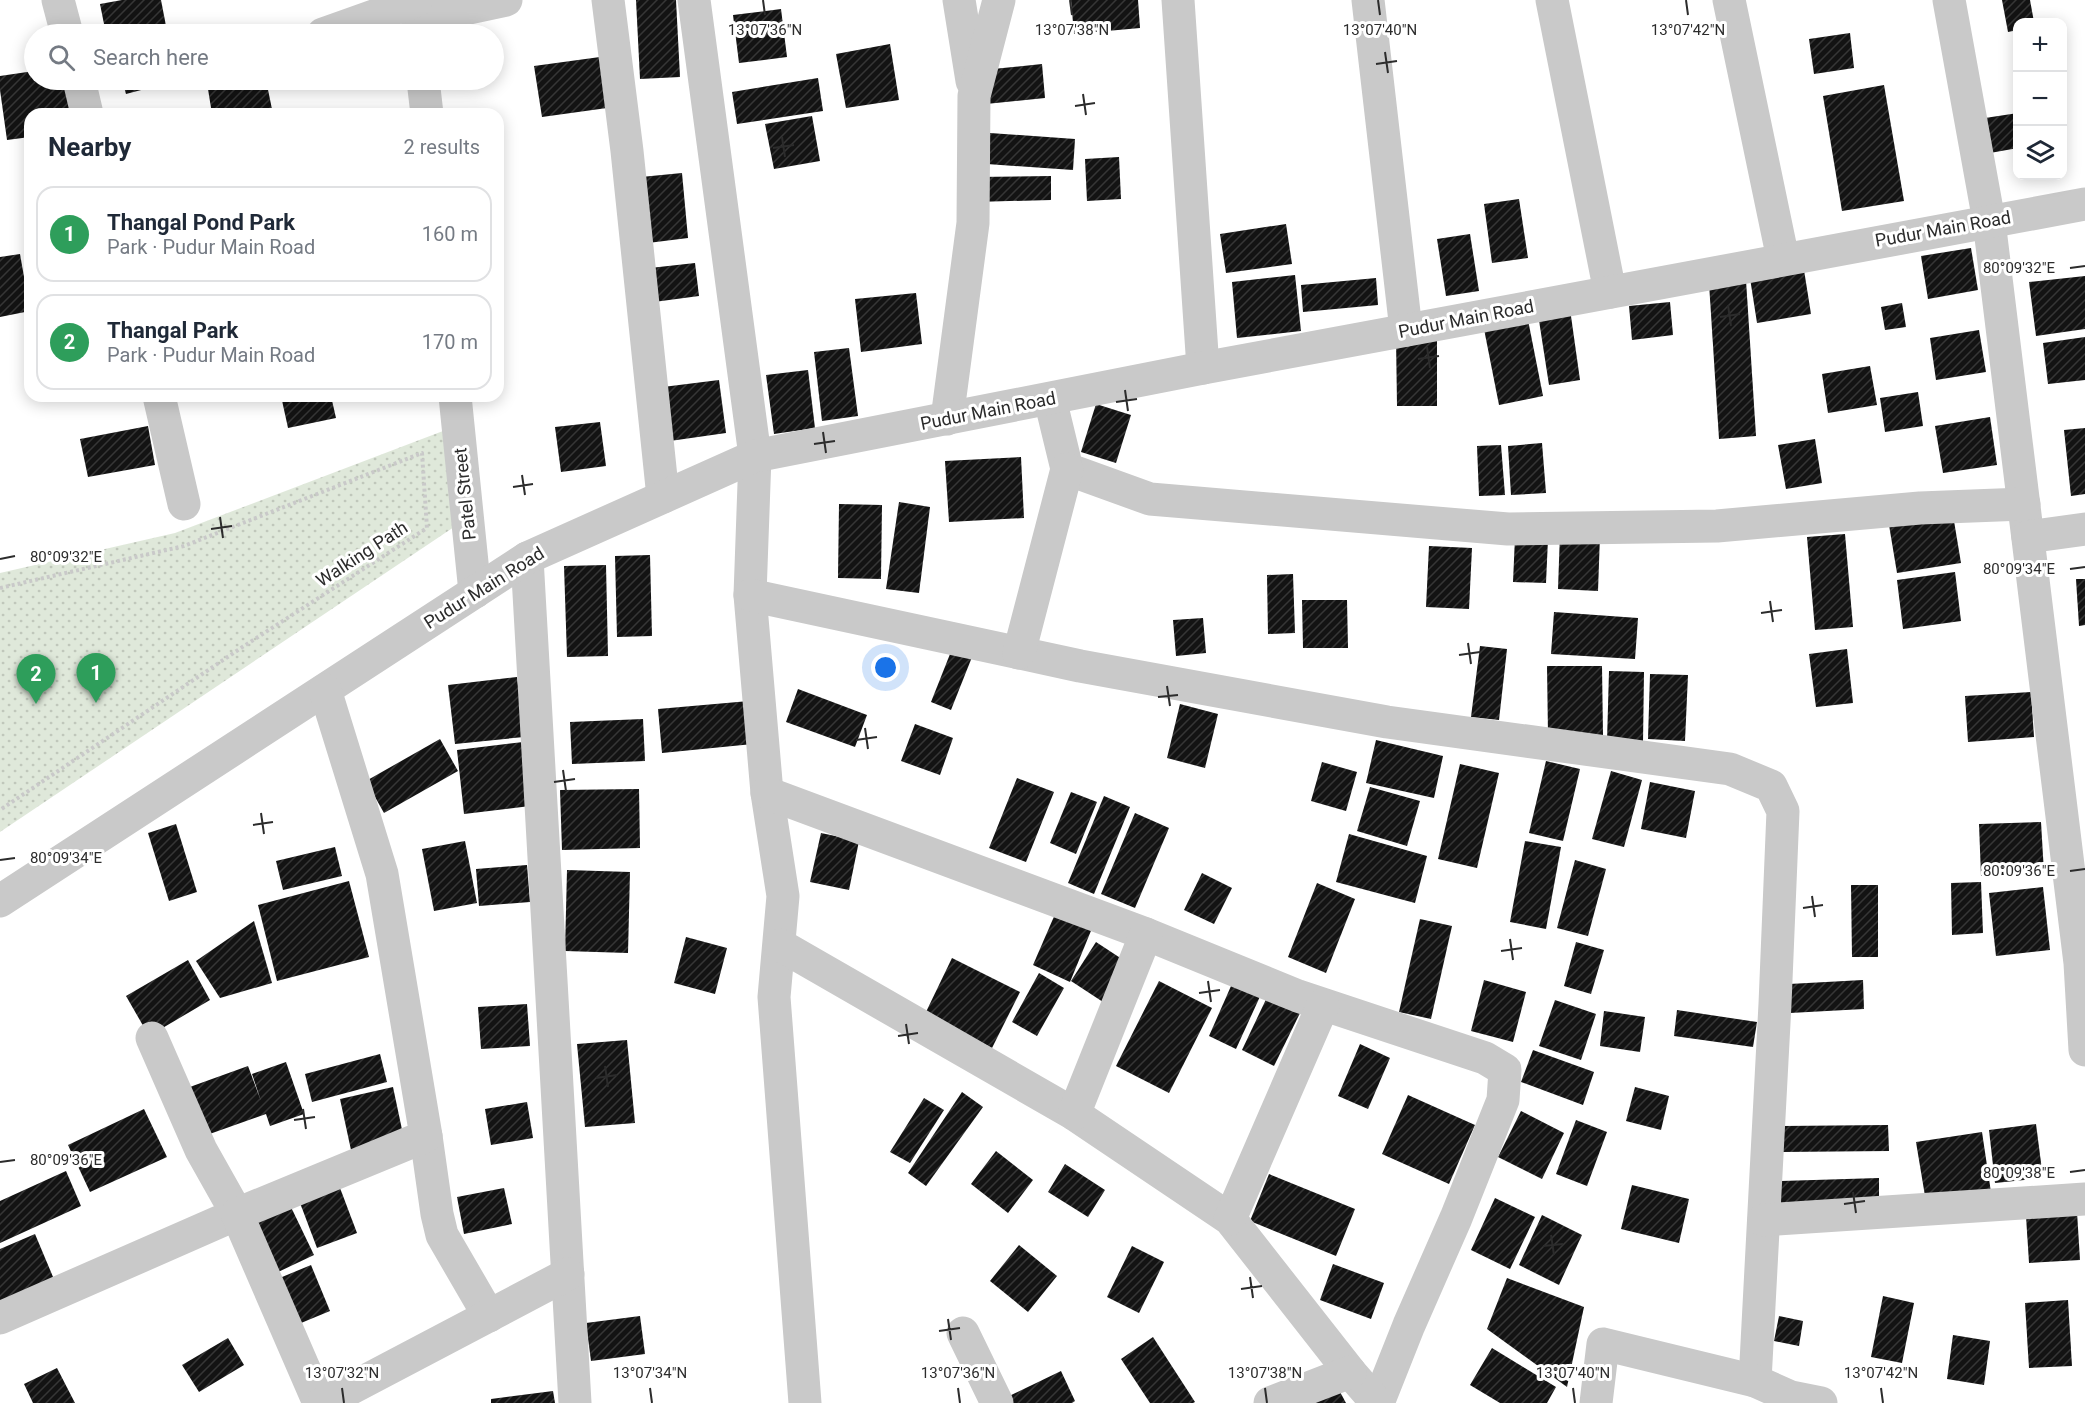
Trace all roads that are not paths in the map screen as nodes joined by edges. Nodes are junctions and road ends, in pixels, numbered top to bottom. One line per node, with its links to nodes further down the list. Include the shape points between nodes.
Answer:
1 (58, 0): 13 (street)
2 (506, 0): 12 (street)
3 (608, 0): 32 (street)
4 (694, 0): 30 (street)
5 (959, 0): 17 (street)
6 (999, 0): 17 (street)
7 (1178, 0): 25 (street)
8 (1368, 0): 24 (street)
9 (1552, 0): 23 (street)
10 (1729, 0): 22 (street)
11 (1949, 0): 21 (street)
12 (417, 14): 14 (street)
13 (64, 24)
14 (370, 24)
15 (81, 90): 18 (street)
16 (424, 90): 19 (street)
17 (974, 96): 29 (street, via 973,223)
18 (85, 108)
19 (426, 108)
20 (2085, 204): 21 (street, Pudur Main Road)
21 (1989, 221): 22 (street, Pudur Main Road); 34 (street)
22 (1783, 259): 23 (street, Pudur Main Road)
23 (1610, 292): 24 (street, Pudur Main Road)
24 (1406, 330): 25 (street, Pudur Main Road)
25 (1203, 368): 26 (street, Pudur Main Road)
26 (1050, 399): 29 (street, Pudur Main Road); 31 (street)
27 (160, 402): 33 (street)
28 (456, 402): 38 (street, Patel Street)
29 (947, 419): 30 (street, Pudur Main Road)
30 (755, 456): 32 (street, Pudur Main Road); 39 (street)
31 (1067, 469): 34 (street, via 1150,498 1508,528 1717,526 1920,508); 40 (street)
32 (663, 497): 37 (street, Pudur Main Road)
33 (184, 504)
34 (2024, 504): 36 (street)
35 (2085, 529): 36 (street)
36 (2028, 537): 48 (street, via 2080,963)
37 (527, 558): 38 (street, Pudur Main Road); 55 (street)
38 (475, 592): 41 (street, Pudur Main Road)
39 (750, 596): 40 (street); 42 (street)
40 (1019, 653): 54 (street, via 1387,722 1730,769 1772,786 1783,811)
41 (325, 690): 43 (street, Pudur Main Road); 50 (street, via 382,874)
42 (767, 793): 44 (street); 45 (street, via 783,896)
43 (0, 901)
44 (1146, 934): 46 (street); 49 (street)
45 (780, 945): 49 (street); 64 (street, via 774,997)
46 (1323, 1005): 53 (street); 67 (street, via 1485,1058 1504,1070 1503,1100)
47 (152, 1038): 52 (street, via 201,1150)
48 (2085, 1050)
49 (1074, 1114): 53 (street)
50 (426, 1136): 52 (street); 56 (street, via 442,1235)
51 (2085, 1199): 54 (street)
52 (237, 1214): 57 (street); 62 (street)
53 (1230, 1219): 59 (street)
54 (1764, 1220): 60 (street)
55 (568, 1274): 56 (street); 63 (street)
56 (489, 1316): 62 (street)
57 (0, 1318)
58 (963, 1332): 65 (street)
59 (1350, 1372): 66 (street); 67 (street)
60 (1755, 1381): 61 (street); 68 (street, via 1604,1344)
61 (1801, 1401)
62 (321, 1403)
63 (575, 1403)
64 (805, 1403)
65 (997, 1403)
66 (1270, 1403)
67 (1377, 1403)
68 (1596, 1403)

